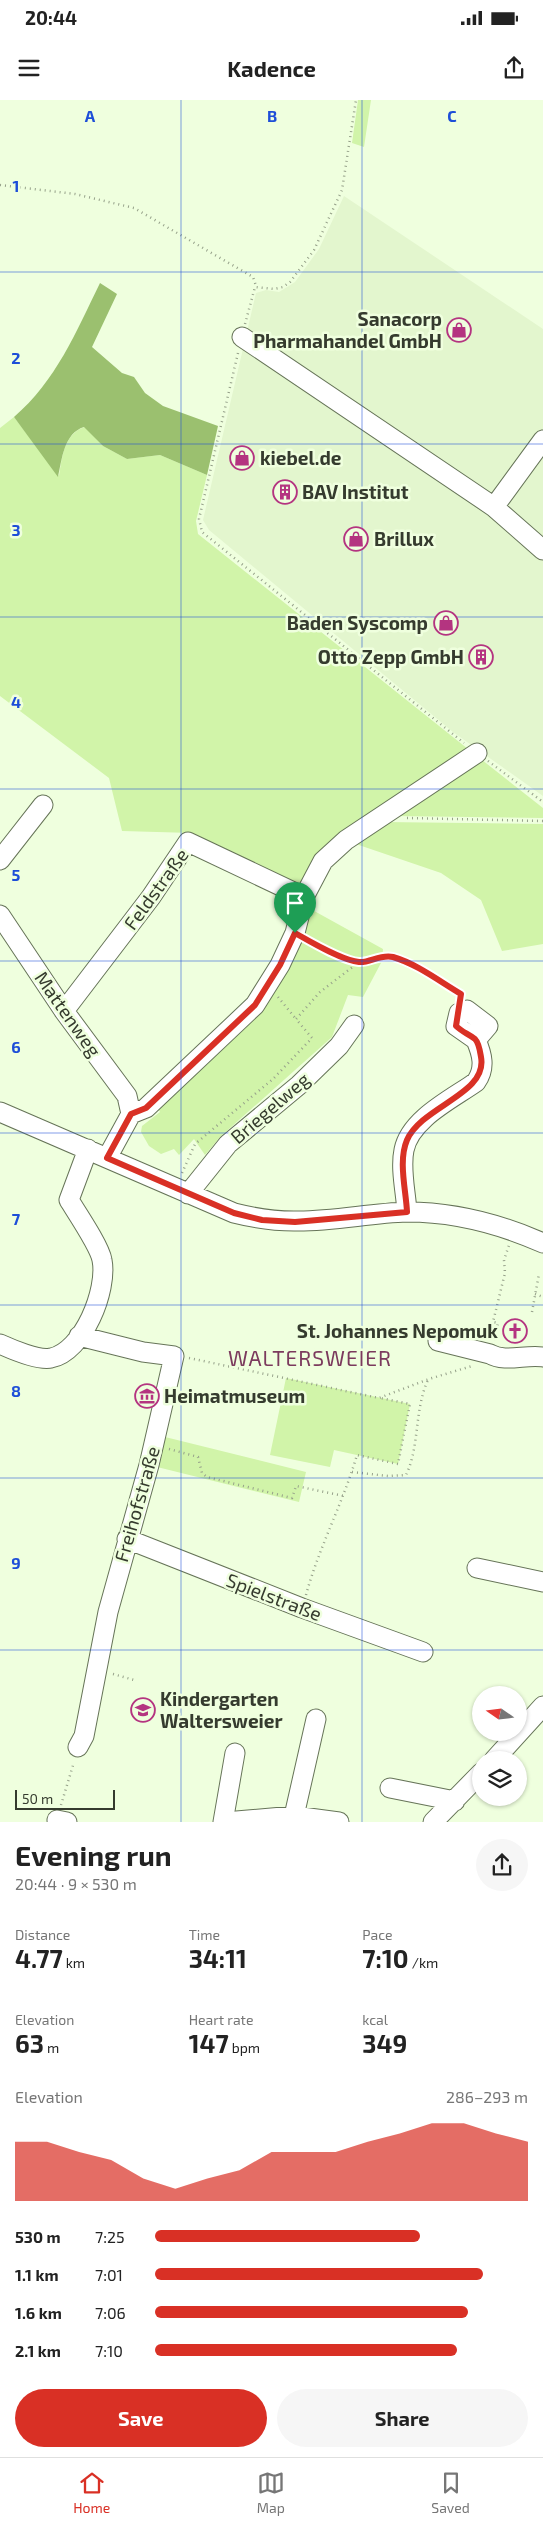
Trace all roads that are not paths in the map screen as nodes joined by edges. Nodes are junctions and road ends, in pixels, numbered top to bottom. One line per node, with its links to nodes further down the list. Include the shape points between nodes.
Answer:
1 (242, 337): 3 (street)
2 (543, 440): 3 (street)
3 (494, 507): 4 (street)
4 (543, 550)
5 (476, 753): 8 (street, via 346,840 324,861)
6 (43, 805): 7 (street)
7 (0, 860)
8 (304, 897): 11 (street, Feldstraße, via 188,842 151,897); 14 (street, via 295,933 255,1005 146,1108)
9 (1, 920): 11 (street, Mattenweg)
10 (461, 994): 18 (street, via 456,1026 476,1040 482,1061 480,1076 417,1124 407,1139 403,1156)
11 (64, 1011): 14 (street, Mattenweg, via 127,1096)
12 (354, 1025): 17 (street, Briegelweg, via 339,1046 299,1085 228,1144)
13 (0, 1112): 15 (street)
14 (131, 1114): 16 (street)
15 (88, 1149): 16 (street); 20 (street, via 69,1200 102,1259 102,1285 91,1320)
16 (107, 1158): 17 (street)
17 (182, 1191): 18 (street, via 234,1213 262,1220 295,1222)
18 (407, 1212): 19 (street, via 470,1218 514,1231)
19 (541, 1246)
20 (79, 1336): 22 (street, via 68,1352 50,1359); 24 (street, Freihofstraße, via 174,1356 154,1445)
21 (438, 1341): 23 (street, via 494,1356)
22 (0, 1344)
23 (543, 1357)
24 (127, 1538): 27 (street, Spielstraße); 30 (street, Freihofstraße, via 108,1612 84,1736)
25 (477, 1568): 26 (street)
26 (543, 1582)
27 (422, 1652)
28 (543, 1706): 31 (street)
29 (316, 1720): 36 (street)
30 (78, 1747)
31 (502, 1751)
32 (235, 1754): 37 (street)
33 (472, 1783): 35 (street)
34 (390, 1788): 35 (street)
35 (455, 1801): 39 (street)
36 (294, 1816): 37 (street); 38 (street)
37 (224, 1822)
38 (339, 1822)
39 (433, 1822)

